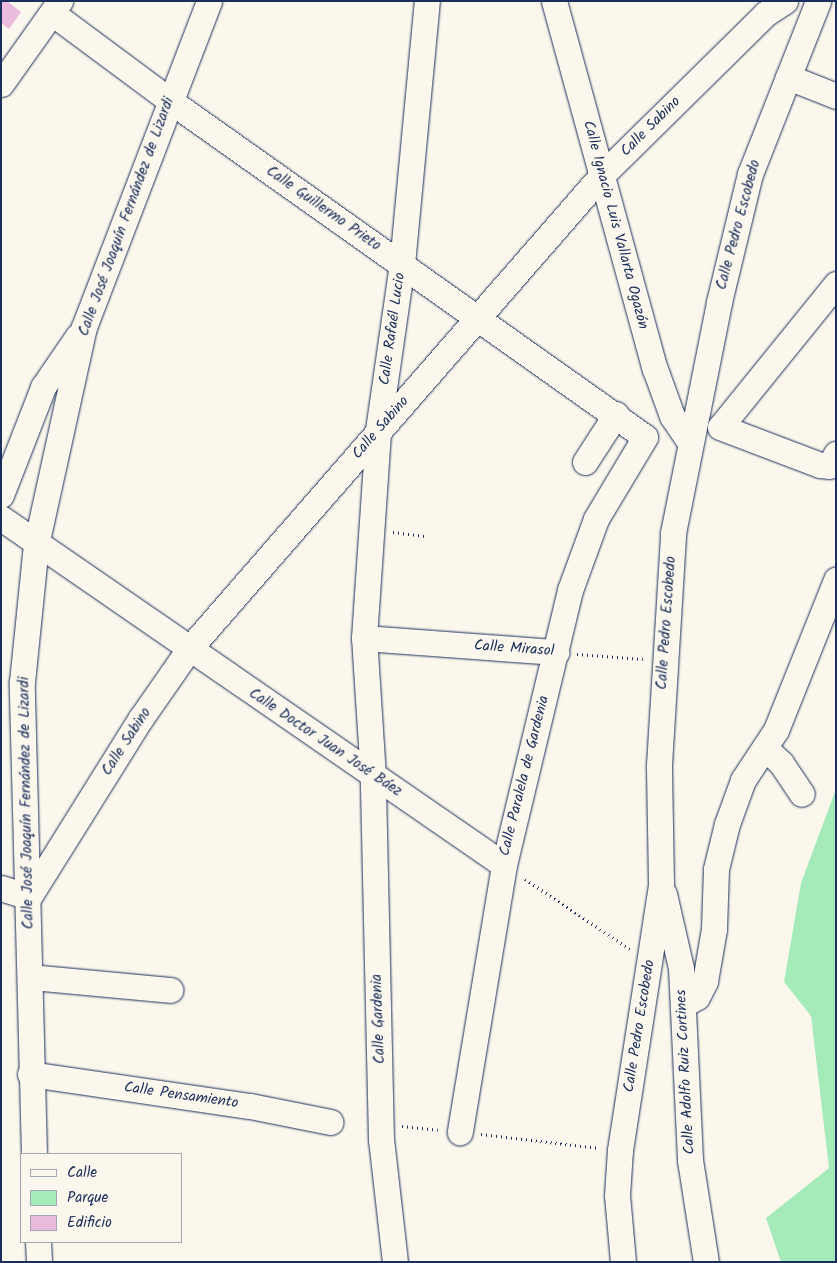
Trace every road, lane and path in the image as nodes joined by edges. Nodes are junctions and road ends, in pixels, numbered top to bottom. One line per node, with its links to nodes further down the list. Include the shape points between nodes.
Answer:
1 (209, 1): 10 (street, Calle José Joaquín Fernández de Lizardi)
2 (427, 1): 12 (street, Calle Rafaél Lucio)
3 (554, 1): 11 (street, Calle Ignacio Luis Vallarta Ogazón)
4 (785, 1): 11 (street, Calle Sabino, via 765,14)
5 (818, 1): 7 (street, Calle Pedro Escobedo)
6 (56, 7): 8 (street); 10 (street, Calle Guillermo Prieto)
7 (788, 76): 9 (street); 19 (street, Calle Pedro Escobedo, via 750,174)
8 (1, 84)
9 (836, 96)
10 (169, 100): 12 (street, Calle Guillermo Prieto); 15 (street, Calle José Joaquín Fernández de Lizardi)
11 (601, 176): 14 (street, Calle Sabino); 19 (street, Calle Ignacio Luis Vallarta Ogazón, via 655,369 672,416)
12 (402, 264): 14 (street, Calle Guillermo Prieto); 17 (street, Calle Rafaél Lucio)
13 (836, 284): 20 (street, via 720,427)
14 (478, 317): 16 (street, Calle Guillermo Prieto); 17 (street, Calle Sabino)
15 (84, 327): 22 (street, via 43,387); 26 (street, Calle José Joaquín Fernández de Lizardi)
16 (616, 414): 18 (street, Calle Guillermo Prieto); 21 (street)
17 (378, 430): 24 (street, Calle Rafaél Lucio); 29 (street, Calle Sabino)
18 (645, 437): 30 (street, Calle Paralela de Gardenia, via 596,519 570,590)
19 (690, 443): 31 (street, Calle Pedro Escobedo, via 673,533)
20 (832, 460)
21 (585, 462)
22 (1, 495)
23 (1, 518): 26 (street, Calle Doctor Juan José Báez)
24 (371, 530): 25 (path); 28 (street, Calle Rafaél Lucio)
25 (425, 536)
26 (36, 545): 29 (street, Calle Doctor Juan José Báez); 38 (street, Calle José Joaquín Fernández de Lizardi, via 22,682)
27 (836, 580): 32 (street)
28 (364, 638): 30 (street, Calle Mirasol); 33 (street, Calle Rafaél Lucio)
29 (189, 649): 33 (street, Calle Doctor Juan José Báez); 38 (street, Calle Sabino, via 141,718)
30 (556, 652): 31 (path, Calle Mirasol); 35 (street, Calle Paralela de Gardenia)
31 (663, 660): 36 (street, Calle Pedro Escobedo, via 658,765)
32 (766, 749): 34 (street); 42 (street, via 743,780 727,824 716,869 714,929 706,981 697,997)
33 (373, 776): 35 (street, Calle Doctor Juan José Báez); 45 (street, Calle Gardenia)
34 (802, 794)
35 (504, 865): 39 (path); 46 (street, Calle Paralela de Gardenia)
36 (661, 884): 39 (street, Calle Pedro Escobedo); 42 (street, Calle Adolfo Ruiz Cortines, via 681,968)
37 (1, 888): 38 (street)
38 (29, 897): 40 (street, Calle José Joaquín Fernández de Lizardi)
39 (651, 963): 47 (street, Calle Pedro Escobedo)
40 (31, 976): 41 (street); 43 (street, Calle José Joaquín Fernández de Lizardi)
41 (170, 990)
42 (683, 1005): 53 (street, Calle Adolfo Ruiz Cortines, via 690,1160)
43 (30, 1074): 44 (street, Calle Pensamiento, via 250,1106); 48 (street, Calle José Joaquín Fernández de Lizardi)
44 (330, 1122)
45 (381, 1124): 46 (path); 51 (street, Calle Gardenia)
46 (460, 1132): 47 (path)
47 (620, 1150): 52 (street, Calle Pedro Escobedo, via 617,1195)
48 (34, 1153)
49 (38, 1243): 50 (street)
50 (40, 1262)
51 (396, 1262)
52 (624, 1262)
53 (706, 1262)

